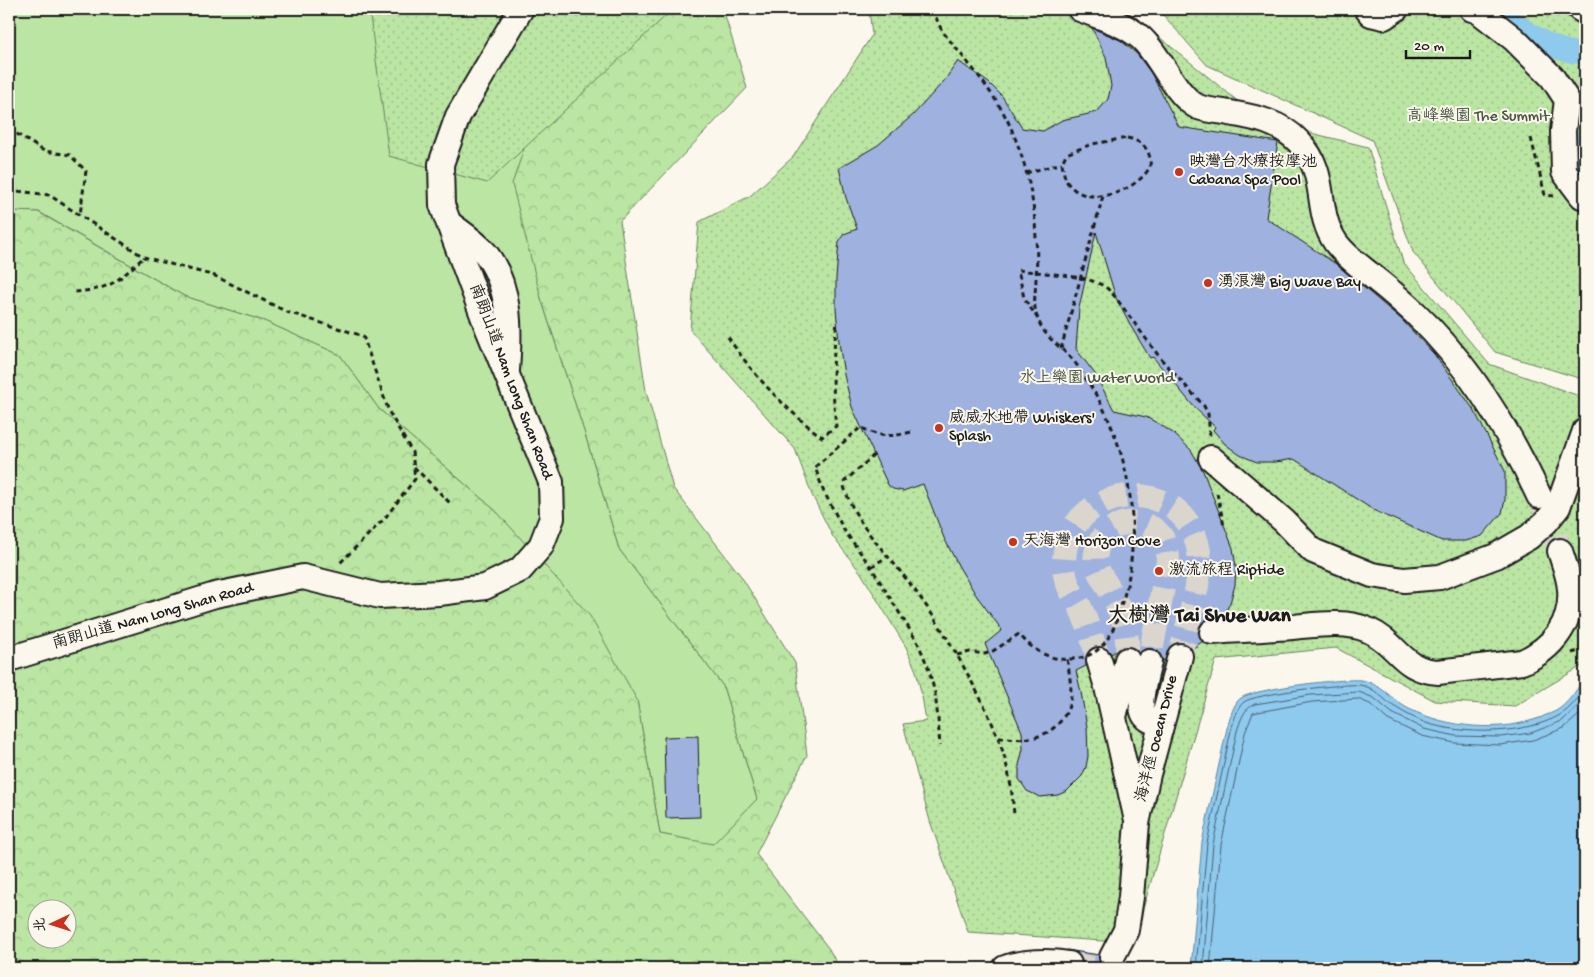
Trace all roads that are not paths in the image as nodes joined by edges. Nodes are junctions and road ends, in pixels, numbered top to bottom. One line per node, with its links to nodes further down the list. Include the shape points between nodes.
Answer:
1 (521, 9): 15 (street, 南朗山道 Nam Long Shan Road, via 458,116 441,164 442,205 486,324 551,482 552,518 541,546 520,570 485,587 380,596 303,576 215,595)
2 (1080, 9): 11 (street, via 1108,19 1139,36 1184,96 1198,107 1257,117 1273,123 1300,143 1315,168 1324,218 1336,242 1344,253 1416,314 1464,367 1506,429)
3 (1367, 9): 4 (street, via 1371,14 1384,17)
4 (1396, 9)
5 (1476, 9): 8 (street, via 1514,39 1552,77 1567,100 1563,131 1564,172)
6 (1580, 9): 7 (street)
7 (1585, 12)
8 (1585, 196)
9 (1585, 432): 10 (street, via 1558,507 1529,537 1496,556 1440,577 1404,580 1372,575 1313,551)
10 (1212, 458)
11 (1540, 496)
12 (1560, 551): 13 (street, via 1570,589 1564,626 1547,648 1522,662 1426,671 1405,661 1379,635 1345,624)
13 (1212, 632)
14 (1180, 656): 18 (street, 海洋徑 Ocean Drive)
15 (9, 659)
16 (1099, 660): 17 (street, 海洋徑 Ocean Drive)
17 (1116, 728): 18 (street, via 1135,746 1149,748); 18 (street, via 1138,661 1141,709 1146,717 1156,722); 19 (street, 海洋徑 Ocean Drive)
18 (1158, 737): 19 (street, 海洋徑 Ocean Drive)
19 (1138, 823): 20 (street, 海洋徑 Ocean Drive, via 1126,930)
20 (1112, 957)
21 (1069, 964): 22 (street, via 1056,962)
22 (1005, 968)

